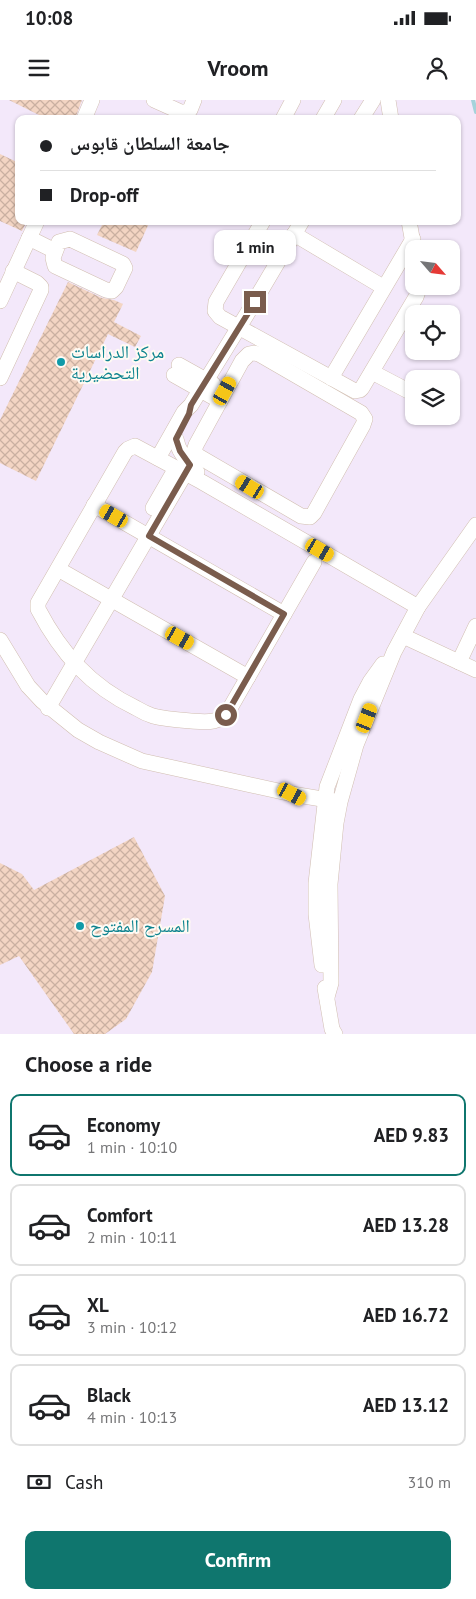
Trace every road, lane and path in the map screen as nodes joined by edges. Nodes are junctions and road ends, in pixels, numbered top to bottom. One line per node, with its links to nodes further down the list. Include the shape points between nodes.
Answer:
1 (92, 100): 8 (lane)
2 (154, 100): 3 (lane, via 183,113 190,110)
3 (194, 100)
4 (293, 100): 9 (lane)
5 (334, 100): 10 (lane)
6 (373, 100): 11 (lane)
7 (388, 100): 12 (lane)
8 (86, 115)
9 (285, 115)
10 (325, 115)
11 (364, 115)
12 (390, 115)
13 (35, 225): 17 (lane)
14 (261, 225): 25 (lane, via 214,306 217,315)
15 (410, 225): 18 (lane)
16 (298, 228): 22 (lane); 25 (lane)
17 (29, 238): 19 (lane); 21 (lane)
18 (412, 240)
19 (55, 250)
20 (405, 255): 22 (lane)
21 (14, 272): 24 (lane); 28 (lane, via 40,284 41,290)
22 (383, 287): 29 (lane)
23 (417, 295): 27 (lane)
24 (0, 301)
25 (239, 327): 29 (lane); 30 (lane)
26 (176, 370): 30 (lane)
27 (372, 372): 29 (lane, via 358,391); 31 (lane)
28 (0, 378)
29 (331, 378)
30 (203, 385): 32 (lane); 33 (lane)
31 (405, 389)
32 (223, 396): 32 (lane, via 194,448 195,454 301,516 310,517 364,425 364,416 254,353 245,356)
33 (191, 405): 34 (lane); 35 (lane, via 184,412)
34 (176, 439): 35 (lane); 35 (lane, via 180,451)
35 (175, 465): 36 (lane, via 139,447 132,447); 38 (lane); 42 (lane)
36 (94, 505): 38 (lane); 40 (lane)
37 (476, 525): 42 (lane)
38 (144, 534): 41 (lane); 43 (lane)
39 (314, 562): 43 (lane)
40 (58, 569): 41 (lane); 47 (lane, via 38,603 38,609)
41 (107, 597): 47 (lane); 50 (lane)
42 (418, 607): 45 (lane)
43 (284, 614): 50 (lane)
44 (476, 626): 48 (lane)
45 (403, 636): 48 (lane); 53 (lane)
46 (0, 640): 51 (lane, via 28,686)
47 (71, 660): 50 (lane, via 99,686 125,703 153,716 186,721 221,719); 51 (lane)
48 (459, 662): 49 (lane)
49 (476, 670)
50 (248, 677)
51 (45, 704): 52 (lane, via 85,734 142,761)
52 (292, 794): 53 (lane); 54 (lane)
53 (331, 796): 54 (lane); 55 (lane, via 336,823 330,884 331,983)
54 (323, 817): 55 (lane, via 316,914)
55 (328, 997): 56 (lane)
56 (333, 1033)

